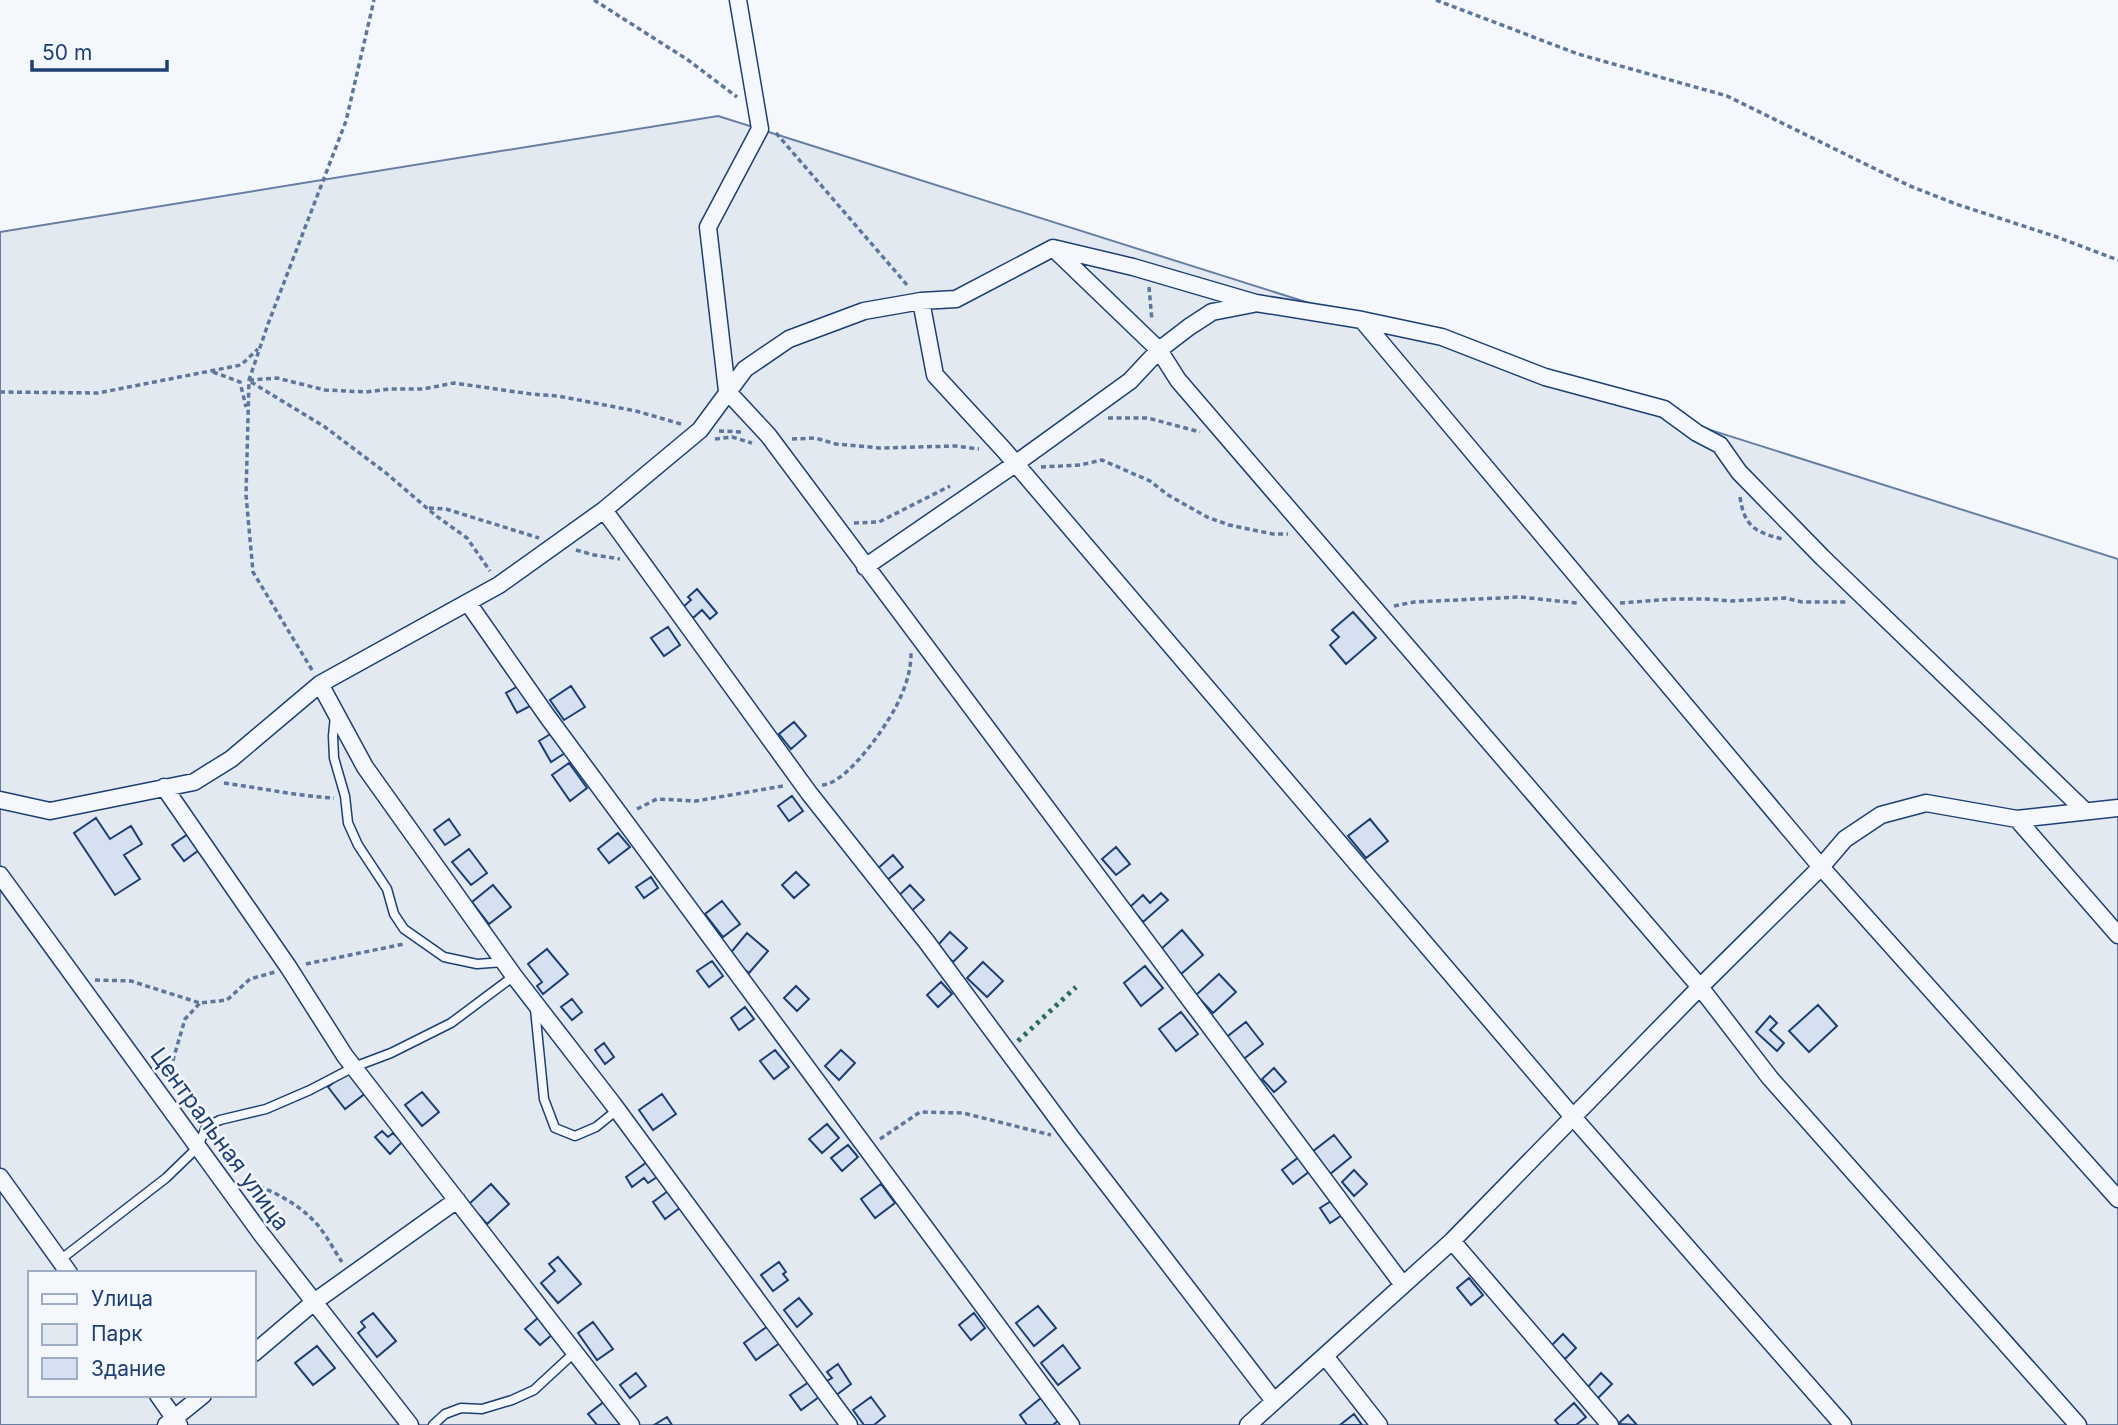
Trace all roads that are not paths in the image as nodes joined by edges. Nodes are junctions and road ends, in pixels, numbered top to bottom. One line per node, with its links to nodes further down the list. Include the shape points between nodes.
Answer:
1 (738, 0): 7 (street, via 761,129 708,227)
2 (1053, 248): 3 (street, via 956,299); 4 (street); 6 (street)
3 (921, 301): 7 (street, via 864,311 789,340 745,369); 8 (street, via 935,375)
4 (1256, 303): 5 (street); 6 (street, via 1212,312)
5 (1362, 320): 17 (street, via 1442,337 1545,377 1664,409 1720,445 1739,472 1822,557); 19 (street)
6 (1159, 350): 8 (street, via 1130,381); 24 (street, via 1178,380)
7 (727, 391): 9 (street, via 700,430); 10 (street, via 768,435)
8 (1016, 464): 10 (street); 28 (street)
9 (604, 510): 11 (street); 42 (street, via 804,786)
10 (865, 567): 35 (street)
11 (468, 603): 12 (street); 48 (street)
12 (320, 684): 13 (street); 14 (street, via 231,759 194,782)
13 (335, 713): 22 (street, via 365,767); 22 (lane, via 334,758 348,823 387,889 404,929 444,957 477,964)
14 (164, 787): 15 (street, via 50,811); 26 (street)
15 (0, 800)
16 (2118, 808): 17 (street)
17 (2085, 811): 18 (street)
18 (2017, 819): 19 (street, via 1926,803 1881,815 1845,839); 21 (street)
19 (1821, 867): 24 (street); 31 (street)
20 (0, 875): 29 (street, Центральная улица)
21 (2118, 935)
22 (504, 962): 23 (street)
23 (514, 976): 25 (street); 26 (lane, via 451,1023)
24 (1700, 987): 28 (street); 53 (street, via 1770,1078)
25 (534, 1003): 27 (street); 27 (lane, via 544,1099 555,1128 575,1136)
26 (354, 1067): 29 (lane, via 266,1109 206,1127); 32 (street)
27 (617, 1110): 47 (street)
28 (1573, 1117): 33 (street); 52 (street)
29 (198, 1147): 34 (lane); 36 (street, Центральная улица)
30 (0, 1177): 34 (street)
31 (2118, 1199)
32 (457, 1200): 36 (street); 38 (street)
33 (1452, 1241): 35 (street); 51 (street)
34 (64, 1267)
35 (1403, 1285): 39 (street)
36 (314, 1303): 37 (street); 44 (street, Центральная улица)
37 (256, 1351)
38 (575, 1352): 45 (lane, via 534,1390 482,1409 461,1408); 46 (street)
39 (1325, 1356): 42 (street); 50 (street)
40 (159, 1397): 43 (street)
41 (201, 1397): 43 (street)
42 (1274, 1401): 49 (street)
43 (173, 1423)
44 (411, 1425)
45 (433, 1425)
46 (631, 1425)
47 (849, 1425)
48 (1072, 1425)
49 (1248, 1425)
50 (1378, 1425)
51 (1611, 1425)
52 (1843, 1425)
53 (2078, 1425)

